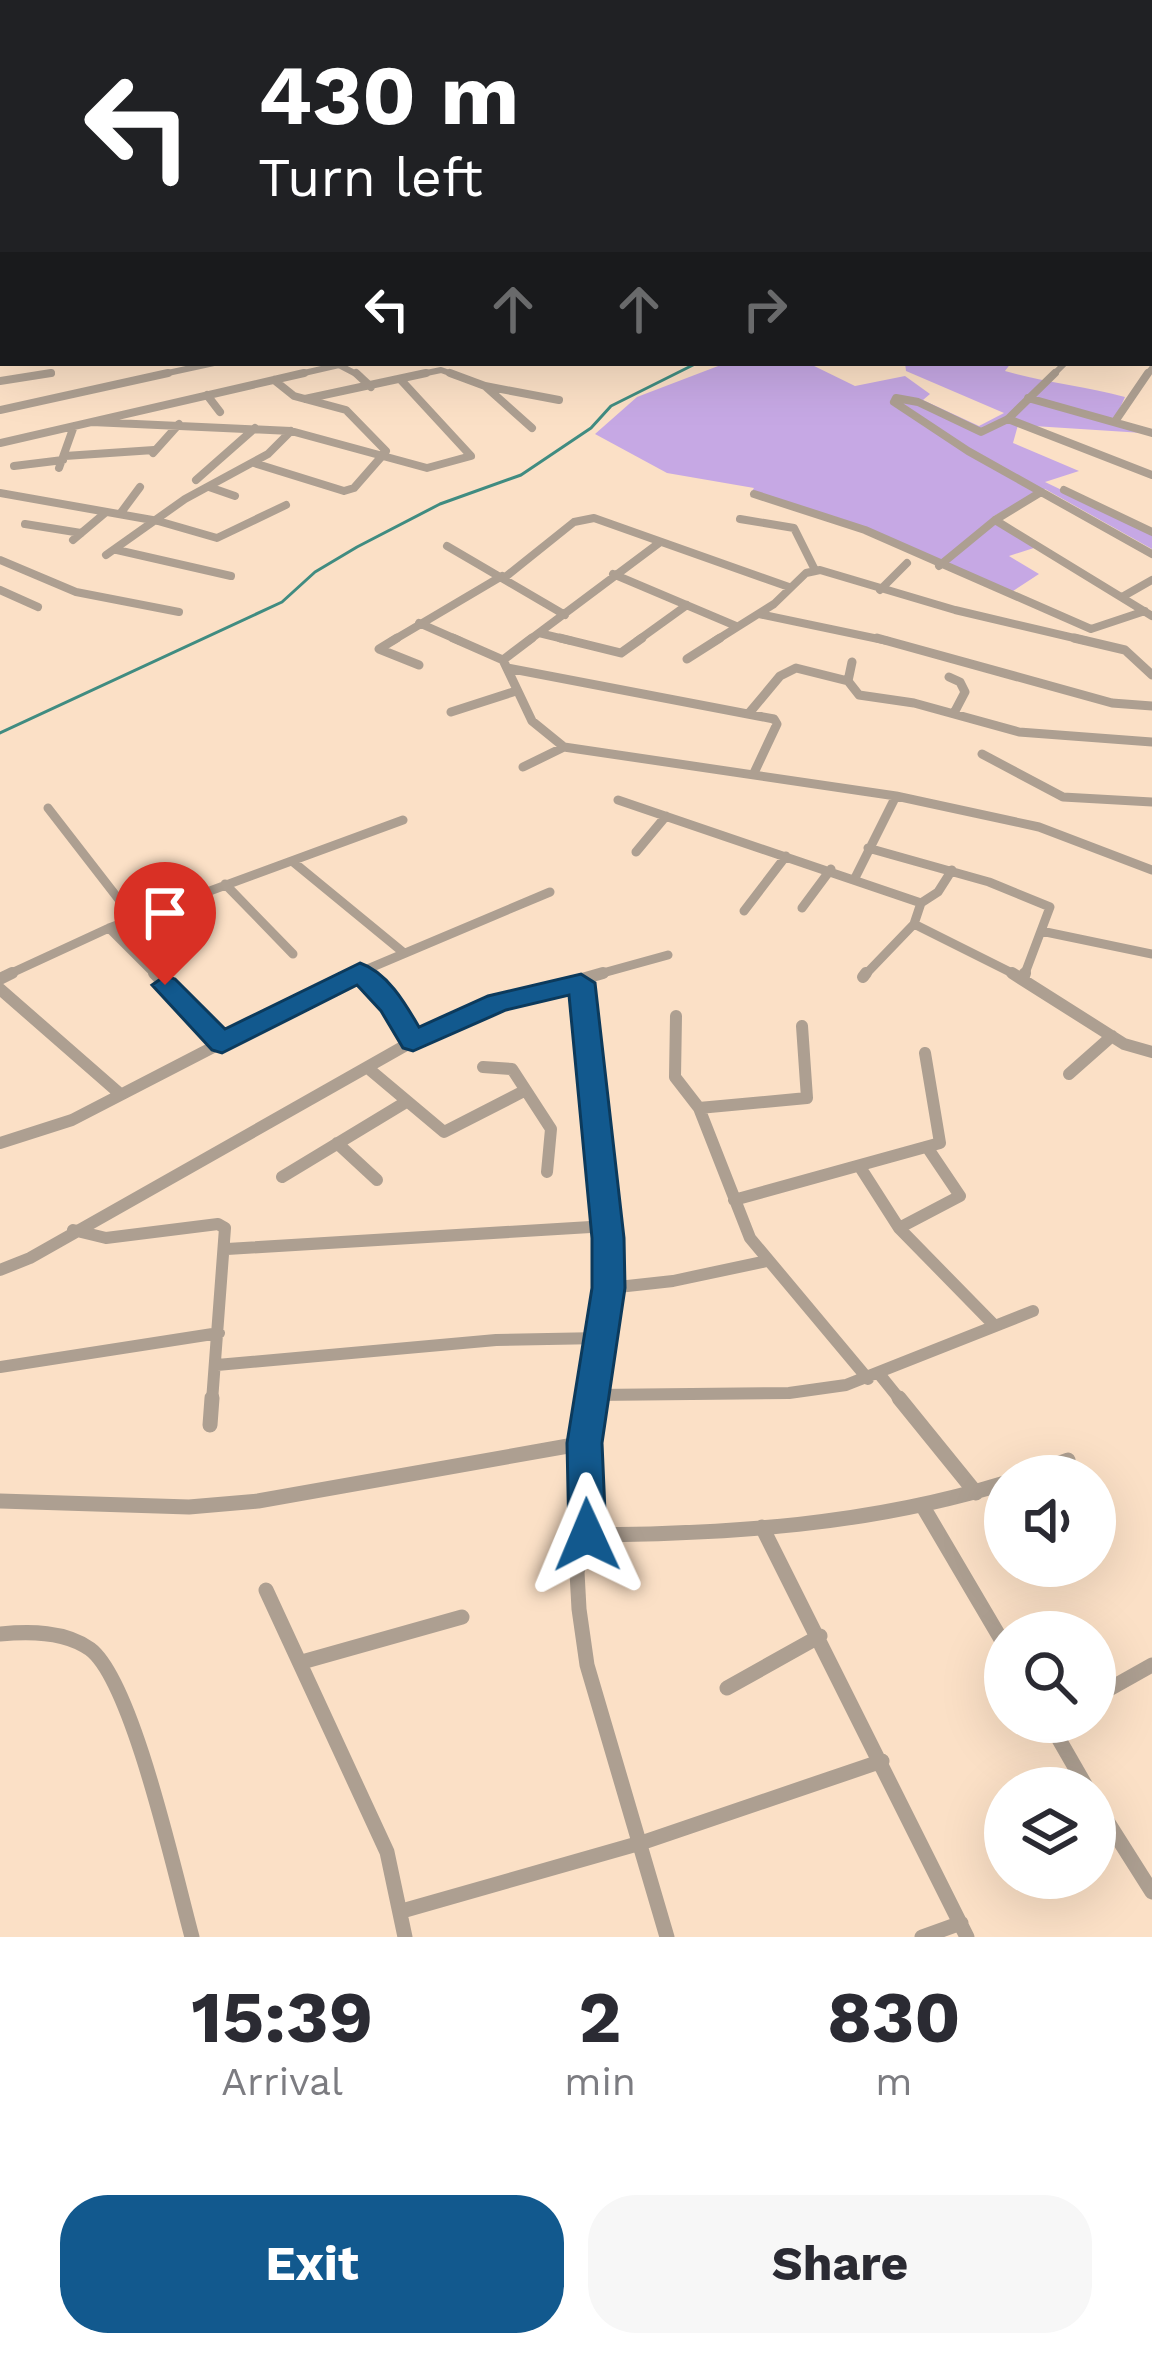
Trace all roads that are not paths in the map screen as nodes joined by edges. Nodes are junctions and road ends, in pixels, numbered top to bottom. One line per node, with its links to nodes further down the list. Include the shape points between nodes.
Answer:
1 (200, 366): 16 (street)
2 (339, 366): 8 (street)
3 (345, 366): 11 (street)
4 (1062, 366): 13 (street)
5 (1152, 368): 19 (street)
6 (52, 373): 9 (street)
7 (400, 379): 10 (street, via 441,370); 11 (street); 28 (street, via 472,454 428,468)
8 (274, 380): 12 (street); 14 (street)
9 (0, 381)
10 (484, 386): 15 (street); 24 (street)
11 (371, 387): 14 (street)
12 (207, 395): 17 (street); 20 (street)
13 (1028, 398): 18 (street); 19 (street)
14 (305, 399): 28 (street, via 350,412 386,451)
15 (559, 400)
16 (0, 410)
17 (220, 412)
18 (1008, 418): 32 (street); 37 (street, via 977,433 918,402 894,402)
19 (1116, 420): 26 (street)
20 (92, 422): 21 (street); 22 (street)
21 (179, 424): 23 (street); 29 (street, via 153,453)
22 (74, 426): 27 (street); 29 (street)
23 (254, 428): 25 (street); 33 (street)
24 (532, 428)
25 (291, 431): 28 (street); 30 (street)
26 (1152, 433)
27 (0, 443)
28 (382, 456): 30 (street, via 344,491)
29 (62, 461): 31 (street)
30 (254, 464): 35 (street)
31 (14, 466)
32 (1152, 475)
33 (196, 480)
34 (140, 487): 43 (street)
35 (209, 487): 40 (street); 46 (street)
36 (1064, 490): 48 (street)
37 (1041, 492): 45 (street); 54 (street)
38 (0, 493): 42 (street)
39 (754, 494): 58 (street, via 865,530)
40 (236, 496)
41 (286, 505): 46 (street, via 222,538)
42 (105, 513): 43 (street); 49 (street)
43 (121, 514): 46 (street)
44 (740, 519): 59 (street, via 794,528)
45 (995, 520): 58 (street); 67 (street)
46 (158, 521): 53 (street)
47 (25, 524): 49 (street)
48 (1152, 532)
49 (81, 533): 50 (street)
50 (73, 541)
51 (658, 543): 60 (street); 62 (street, via 583,519); 64 (street)
52 (447, 546): 62 (street)
53 (117, 550): 55 (street); 61 (street)
54 (1152, 554)
55 (106, 555)
56 (0, 560): 70 (street, via 76,592)
57 (907, 563): 66 (street)
58 (939, 566): 72 (street, via 1091,629)
59 (814, 570): 64 (street); 66 (street)
60 (613, 574): 68 (street); 73 (street)
61 (231, 576)
62 (503, 577): 73 (street); 74 (street)
63 (1152, 580): 67 (street)
64 (789, 587): 71 (street)
65 (0, 590): 69 (street)
66 (880, 590): 81 (street, via 1125,650)
67 (1122, 597): 72 (street)
68 (687, 604): 75 (street); 76 (street, via 621,652)
69 (38, 607)
70 (179, 612)
71 (758, 614): 75 (street); 85 (street, via 1112,703)
72 (1149, 614)
73 (565, 615): 76 (street)
74 (419, 623): 79 (street); 80 (street, via 379,651)
75 (736, 626): 77 (street)
76 (539, 633): 79 (street)
77 (687, 659)
78 (852, 662): 83 (street)
79 (505, 664): 84 (street); 87 (street)
80 (419, 665)
81 (1152, 675)
82 (949, 677): 88 (street, via 965,692)
83 (848, 681): 87 (street, via 789,670); 88 (street, via 859,695)
84 (513, 692): 86 (street); 90 (street, via 539,733)
85 (1152, 706)
86 (451, 712)
87 (751, 712): 93 (street, via 778,721)
88 (954, 713): 89 (street, via 1019,732)
89 (1152, 742)
90 (564, 747): 92 (street); 93 (street)
91 (982, 754): 96 (street, via 1064,797)
92 (523, 767)
93 (754, 773): 94 (street)
94 (896, 796): 100 (street); 106 (street, via 1039,827)
95 (618, 800): 98 (street)
96 (1152, 802)
97 (48, 808): 113 (street)
98 (666, 816): 101 (street); 102 (street)
99 (403, 820): 103 (street)
100 (868, 848): 105 (street); 107 (street)
101 (636, 852)
102 (786, 856): 104 (street); 112 (street)
103 (292, 861): 108 (street); 117 (street)
104 (831, 869): 107 (street); 111 (street)
105 (952, 870): 110 (street); 116 (street, via 1047,905)
106 (1152, 870)
107 (855, 878): 110 (street)
108 (225, 884): 113 (street); 118 (street)
109 (550, 892): 117 (street)
110 (921, 903): 114 (street)
111 (802, 908)
112 (744, 910)
113 (134, 919): 115 (street)
114 (914, 924): 122 (street); 124 (street)
115 (109, 928): 123 (street); 131 (street)
116 (1042, 932): 119 (street); 124 (street)
117 (404, 952): 121 (street)
118 (293, 954)
119 (1152, 954)
120 (668, 955): 125 (street)
121 (360, 972): 130 (street); 131 (street)
122 (863, 977)
123 (0, 979)
124 (1023, 979): 129 (street)
125 (581, 983): 130 (street, via 498,1003); 149 (street)
126 (0, 989): 138 (street)
127 (676, 1016): 140 (street, via 671,1076)
128 (802, 1026): 140 (street, via 807,1098)
129 (1112, 1036): 132 (street); 136 (street)
130 (413, 1041): 135 (street)
131 (222, 1043): 138 (street)
132 (1152, 1052)
133 (925, 1053): 143 (street, via 941,1137)
134 (483, 1067): 137 (street, via 512,1070)
135 (368, 1069): 139 (street); 151 (street)
136 (1069, 1074)
137 (524, 1091): 139 (street, via 444,1132); 145 (street, via 551,1129)
138 (119, 1093): 141 (street, via 72,1120)
139 (406, 1102): 142 (street)
140 (699, 1108): 148 (street)
141 (0, 1143)
142 (337, 1143): 146 (street); 147 (street)
143 (927, 1148): 144 (street); 150 (street, via 960,1196)
144 (860, 1167): 148 (street); 150 (street)
145 (548, 1172)
146 (282, 1177)
147 (376, 1180)
148 (734, 1200): 153 (street)
149 (608, 1226): 152 (street); 155 (street)
150 (898, 1228): 157 (street)
151 (73, 1230): 152 (street, via 106,1238 218,1224); 154 (street)
152 (227, 1249): 158 (street)
153 (766, 1261): 155 (street); 162 (street)
154 (0, 1270)
155 (609, 1288): 159 (street)
156 (1033, 1311): 157 (street)
157 (993, 1324): 162 (street)
158 (219, 1333): 160 (street); 161 (street)
159 (601, 1339): 160 (street, via 496,1340); 163 (street)
160 (217, 1365): 164 (street)
161 (0, 1367)
162 (874, 1377): 163 (street, via 789,1393); 167 (street)
163 (594, 1395): 165 (street)
164 (210, 1425)
165 (585, 1443): 168 (street, via 235,1503); 171 (street)
166 (984, 1490): 167 (street)
167 (976, 1493): 169 (street)
168 (0, 1502)
169 (922, 1505): 170 (street); 173 (street)
170 (762, 1527): 171 (street); 176 (street)
171 (587, 1535): 183 (street, via 577,1572 587,1665)
172 (266, 1590): 177 (street)
173 (984, 1611)
174 (462, 1617): 177 (street)
175 (0, 1634): 187 (street, via 52,1634 100,1658)
176 (820, 1636): 180 (street); 181 (street)
177 (302, 1662): 185 (street, via 387,1852)
178 (1152, 1665): 179 (street)
179 (1116, 1685)
180 (727, 1688)
181 (882, 1761): 183 (street); 186 (street)
182 (1116, 1835): 184 (street)
183 (639, 1844): 185 (street); 189 (street)
184 (1152, 1892)
185 (402, 1911): 188 (street)
186 (964, 1930): 190 (street)
187 (192, 1937)
188 (405, 1937)
189 (667, 1937)
190 (922, 1937)

